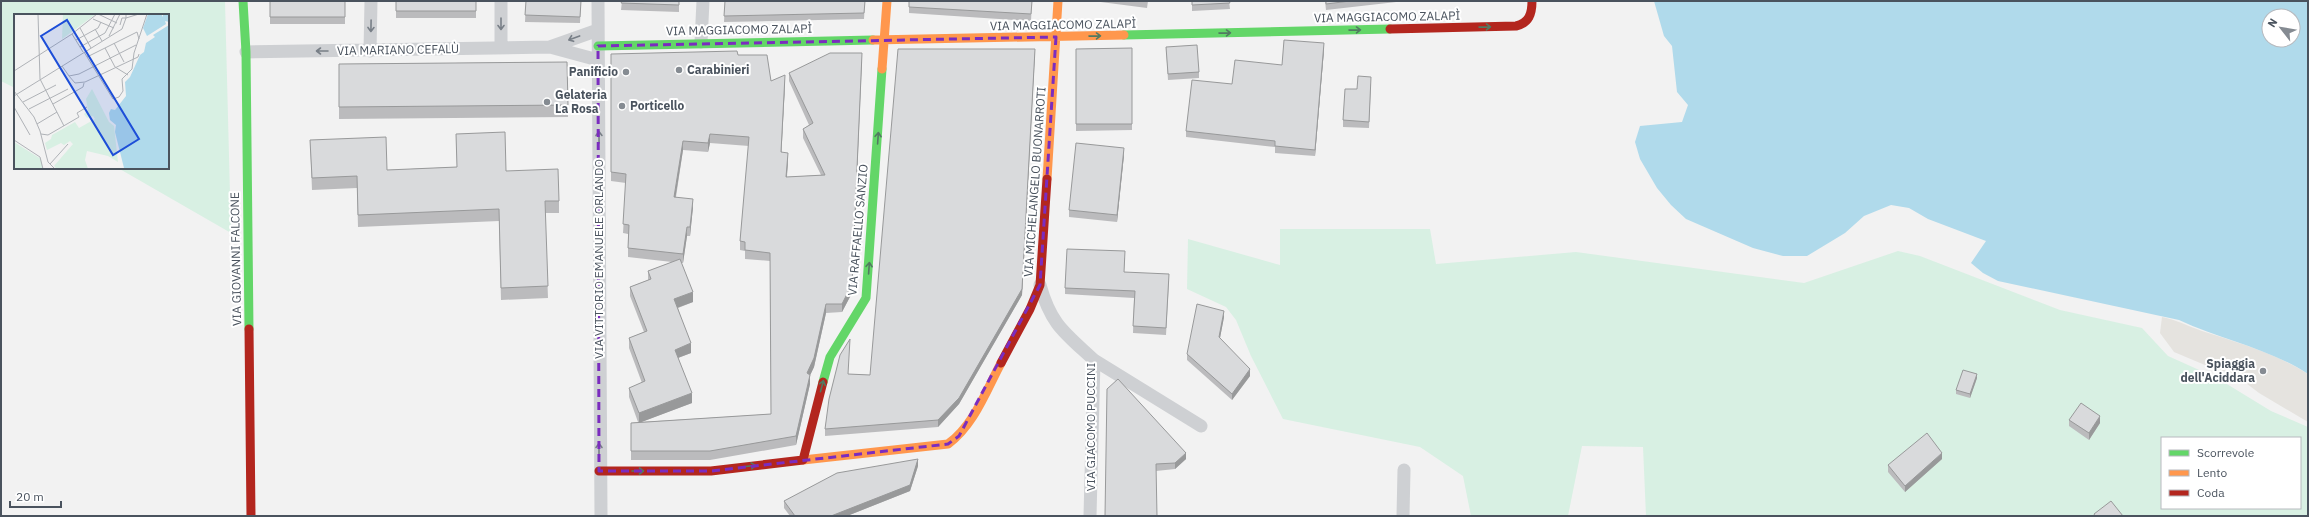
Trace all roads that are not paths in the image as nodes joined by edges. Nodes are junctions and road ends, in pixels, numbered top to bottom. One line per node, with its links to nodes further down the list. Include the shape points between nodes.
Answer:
1 (243, 1): 17 (street, VIA GIOVANNI FALCONE)
2 (371, 1): 16 (street, one-way to 16)
3 (501, 1): 15 (street, one-way to 15)
4 (598, 1): 9 (street, VIA VITTORIO EMANUELE ORLANDO)
5 (703, 1): 12 (street)
6 (887, 1): 11 (street, VIA RAFFAELLO SANZIO)
7 (1058, 1): 10 (street, VIA MICHELANGELO BUONARROTI)
8 (1532, 1): 10 (street, VIA MAGGIACOMO ZALAPÌ, one-way to 8, via 1516,26 1527,21 1531,14)
9 (598, 30): 13 (street, VIA VITTORIO EMANUELE ORLANDO); 14 (street, VIA MARIANO CEFALÙ, one-way to 14)
10 (1056, 37): 11 (street, VIA MAGGIACOMO ZALAPÌ); 19 (street, VIA MICHELANGELO BUONARROTI)
11 (885, 40): 12 (street, VIA MAGGIACOMO ZALAPÌ); 22 (street, VIA RAFFAELLO SANZIO, one-way to 11, via 830,357 866,298)
12 (701, 42): 13 (street, VIA MAGGIACOMO ZALAPÌ)
13 (598, 46): 18 (street, VIA VITTORIO EMANUELE ORLANDO)
14 (550, 47): 15 (street, VIA MARIANO CEFALÙ); 18 (street, VIA MARIANO CEFALÙ)
15 (501, 48): 16 (street, VIA MARIANO CEFALÙ)
16 (370, 51): 17 (street, VIA MARIANO CEFALÙ, one-way to 17)
17 (246, 52): 25 (street, VIA GIOVANNI FALCONE)
18 (598, 60): 24 (street, VIA VITTORIO EMANUELE ORLANDO, one-way to 18)
19 (1040, 286): 20 (street, VIA GIACOMO PUCCINI, via 1046,308 1056,325); 22 (street, VIA MICHELANGELO BUONARROTI, via 968,425 959,436 948,444 933,447)
20 (1094, 360): 21 (street); 27 (street, VIA GIACOMO PUCCINI)
21 (1201, 426)
22 (804, 460): 24 (street, one-way to 22, via 711,471)
23 (1404, 470): 28 (street)
24 (599, 471): 26 (street, VIA VITTORIO EMANUELE ORLANDO)
25 (251, 516)
26 (600, 516)
27 (1090, 516)
28 (1403, 516)

